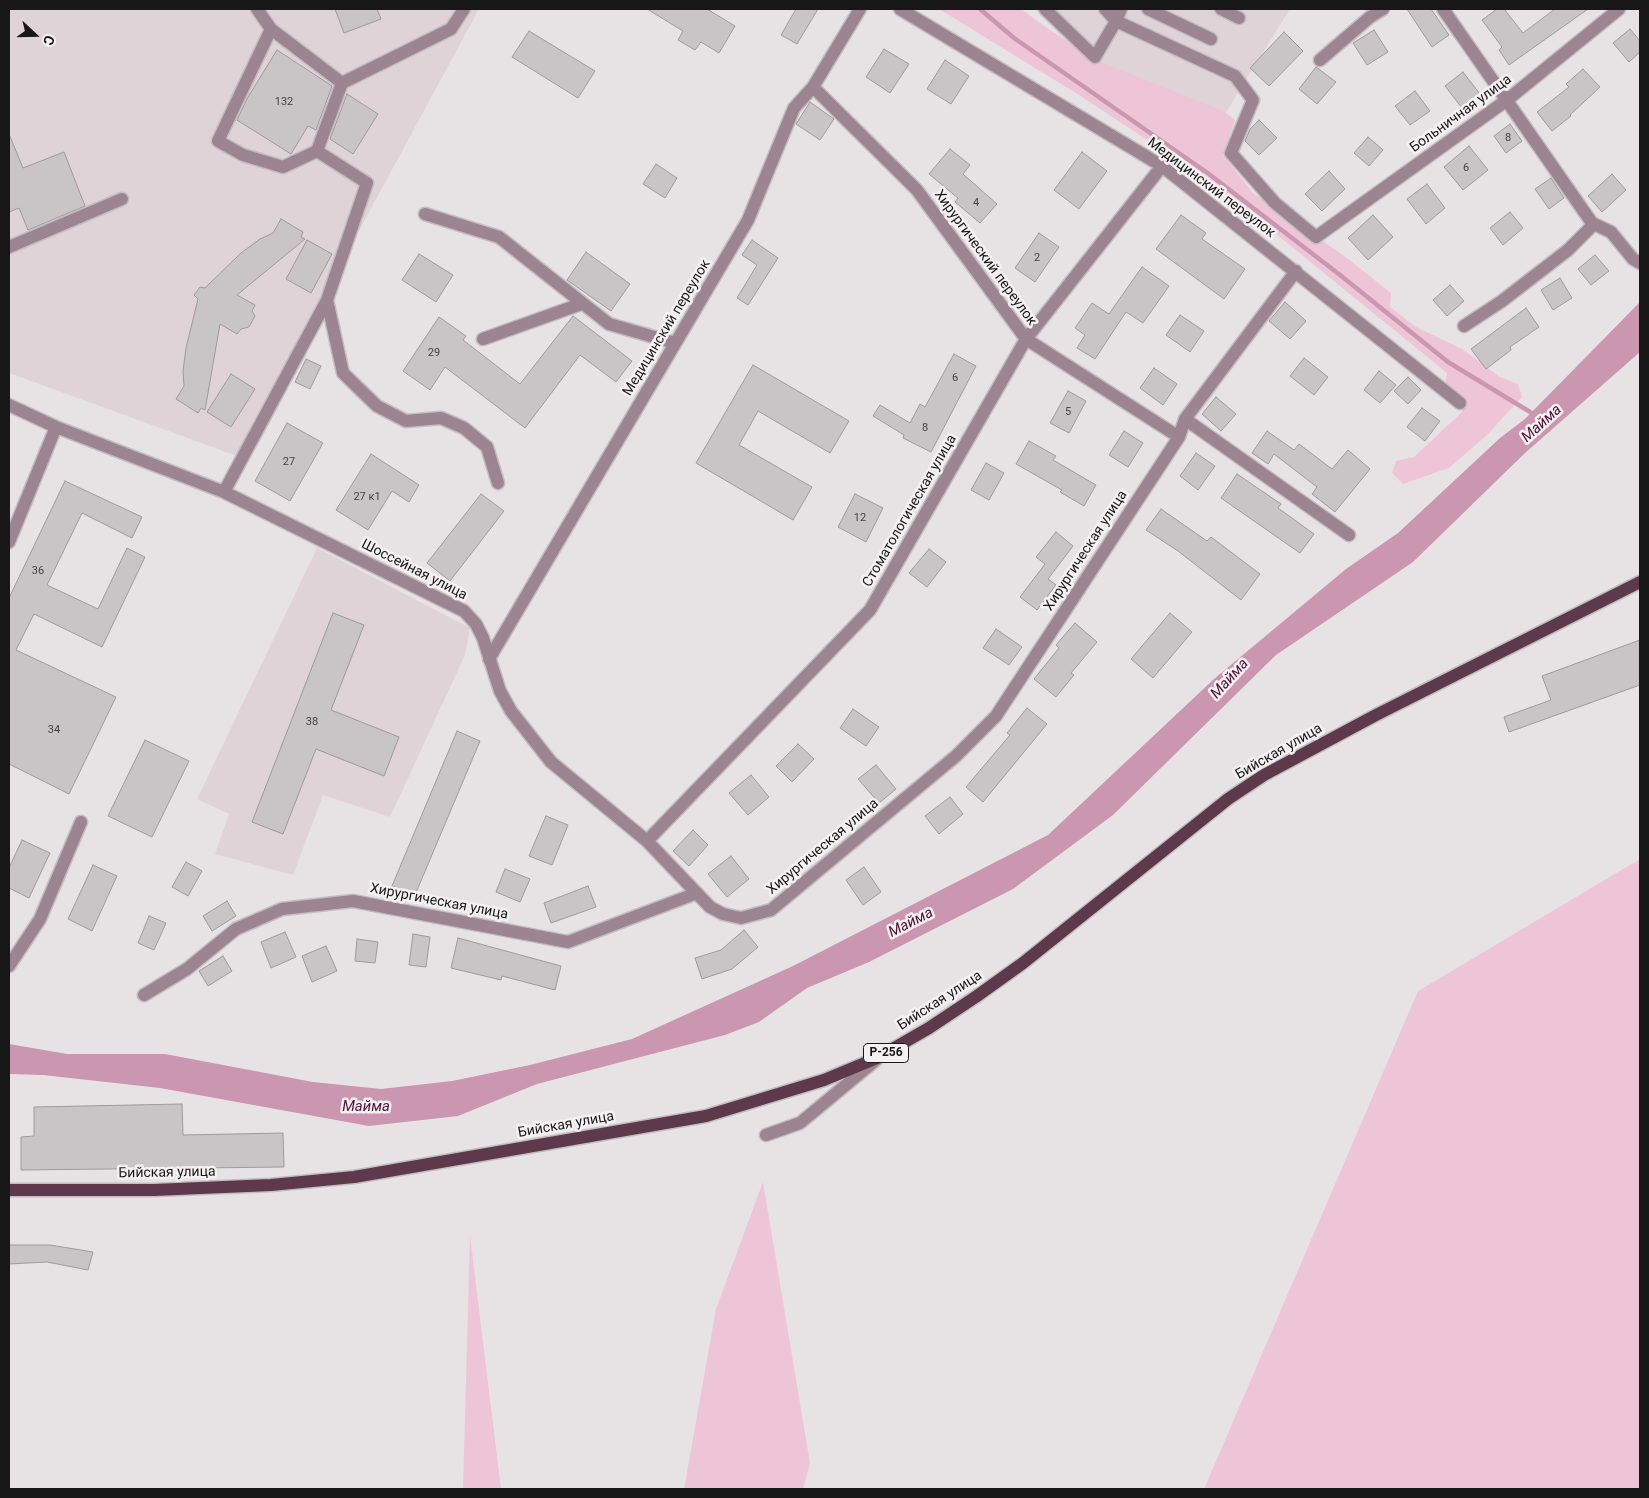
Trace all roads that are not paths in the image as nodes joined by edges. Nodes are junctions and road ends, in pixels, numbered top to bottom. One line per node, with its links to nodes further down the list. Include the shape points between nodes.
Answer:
1 (257, 9): 14 (street)
2 (464, 9): 17 (street, via 451,28)
3 (860, 9): 18 (street, Медицинский переулок)
4 (900, 9): 21 (street, Медицинский переулок)
5 (1045, 9): 12 (street, via 1095,57)
6 (1105, 9): 12 (street)
7 (1148, 9): 15 (street)
8 (1220, 9): 13 (street)
9 (1383, 9): 16 (street)
10 (1443, 9): 19 (street)
11 (1619, 9): 19 (street, Больничная улица)
12 (1119, 15): 19 (street, Больничная улица, via 1235,76 1253,100 1231,153 1275,203 1316,237)
13 (1239, 18)
14 (271, 29): 17 (street); 20 (street, via 218,141 243,155 283,167)
15 (1211, 40)
16 (1320, 60)
17 (342, 83): 20 (street)
18 (813, 87): 32 (street, Хирургический переулок, via 917,190); 33 (street, Медицинский переулок, via 794,108 748,220)
19 (1507, 100): 24 (street)
20 (317, 151): 28 (street, via 367,183)
21 (1162, 166): 27 (street, Медицинский переулок); 32 (street, Стоматологическая улица)
22 (122, 200): 25 (street)
23 (426, 214): 29 (street, via 499,236)
24 (1594, 224): 26 (street, via 1611,232 1633,260); 30 (street, via 1568,250)
25 (9, 247)
26 (1640, 263)
27 (1296, 271): 34 (street, Медицинский переулок); 36 (street, Хирургическая улица)
28 (327, 300): 39 (street, via 342,373 377,406 406,421 441,418 464,428 487,447); 40 (street)
29 (582, 304): 31 (street); 33 (street, via 609,324)
30 (1464, 326)
31 (483, 339)
32 (1026, 339): 38 (street, Хирургический переулок); 46 (street, Стоматологическая улица, via 870,610)
33 (675, 343): 44 (street, Медицинский переулок)
34 (1460, 403)
35 (9, 405): 37 (street, Шоссейная улица)
36 (1185, 419): 38 (street, Хирургическая улица); 41 (street)
37 (56, 427): 40 (street, Шоссейная улица); 42 (street)
38 (1179, 437): 47 (street, Хирургическая улица, via 996,716 956,756 771,910 741,918 723,914)
39 (498, 483)
40 (224, 492): 44 (street, Шоссейная улица, via 464,611 476,624)
41 (1349, 536)
42 (9, 542)
43 (1640, 582): 50 (main road, Бийская улица / Р-256, via 1385,710 1264,775 1228,799 1023,963 929,1028)
44 (489, 659): 46 (street, Шоссейная улица, via 511,711 551,762)
45 (81, 822): 48 (street, via 40,919)
46 (647, 841): 47 (street, Шоссейная улица)
47 (697, 893): 49 (street, Хирургическая улица, via 568,942 353,901 282,909 236,929 187,969)
48 (9, 966)
49 (144, 995)
50 (877, 1058): 51 (street, via 800,1123); 52 (main road, Бийская улица / Р-256, via 824,1080 706,1116 354,1177 262,1186)
51 (766, 1135)
52 (9, 1190)

